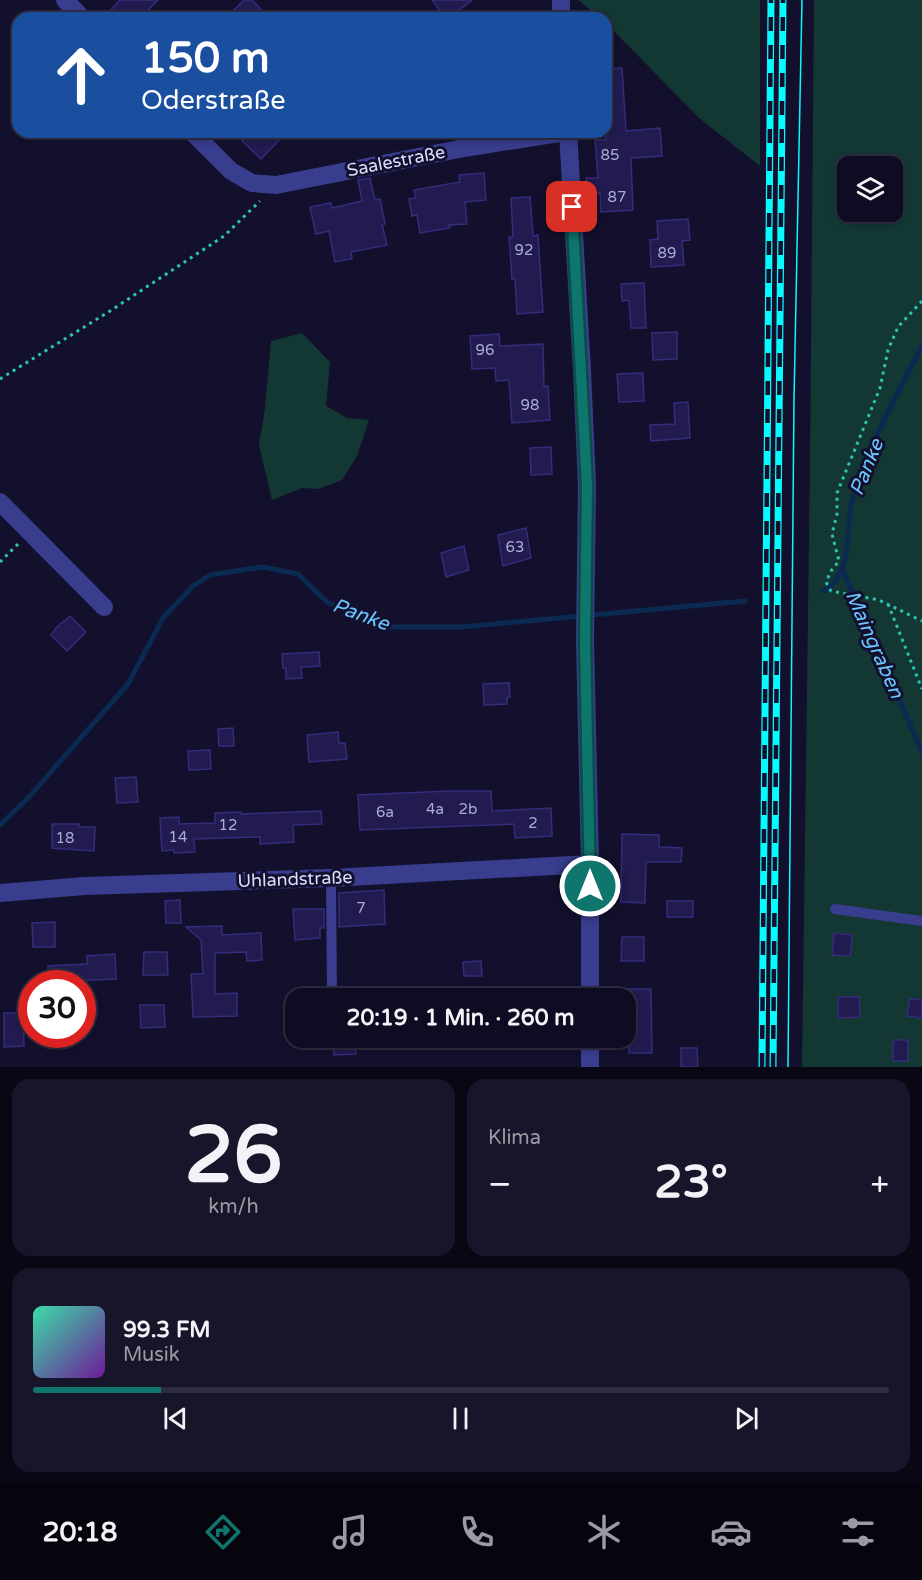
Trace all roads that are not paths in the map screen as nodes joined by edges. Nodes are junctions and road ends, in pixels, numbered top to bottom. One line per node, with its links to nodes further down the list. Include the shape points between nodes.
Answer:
1 (64, 0): 2 (street)
2 (76, 12)
3 (198, 138): 4 (street, Saalestraße, via 231,171 252,183 276,185)
4 (528, 138)
5 (566, 138): 8 (street, via 587,485 585,641)
6 (0, 502): 7 (street)
7 (104, 607)
8 (590, 864): 9 (street, Uhlandstraße); 14 (street)
9 (331, 878): 10 (street, Uhlandstraße, via 84,886); 13 (lane)
10 (0, 893)
11 (835, 909): 12 (lane)
12 (922, 921)
13 (332, 988)
14 (590, 988)
15 (590, 1048): 16 (street)
16 (590, 1067)

